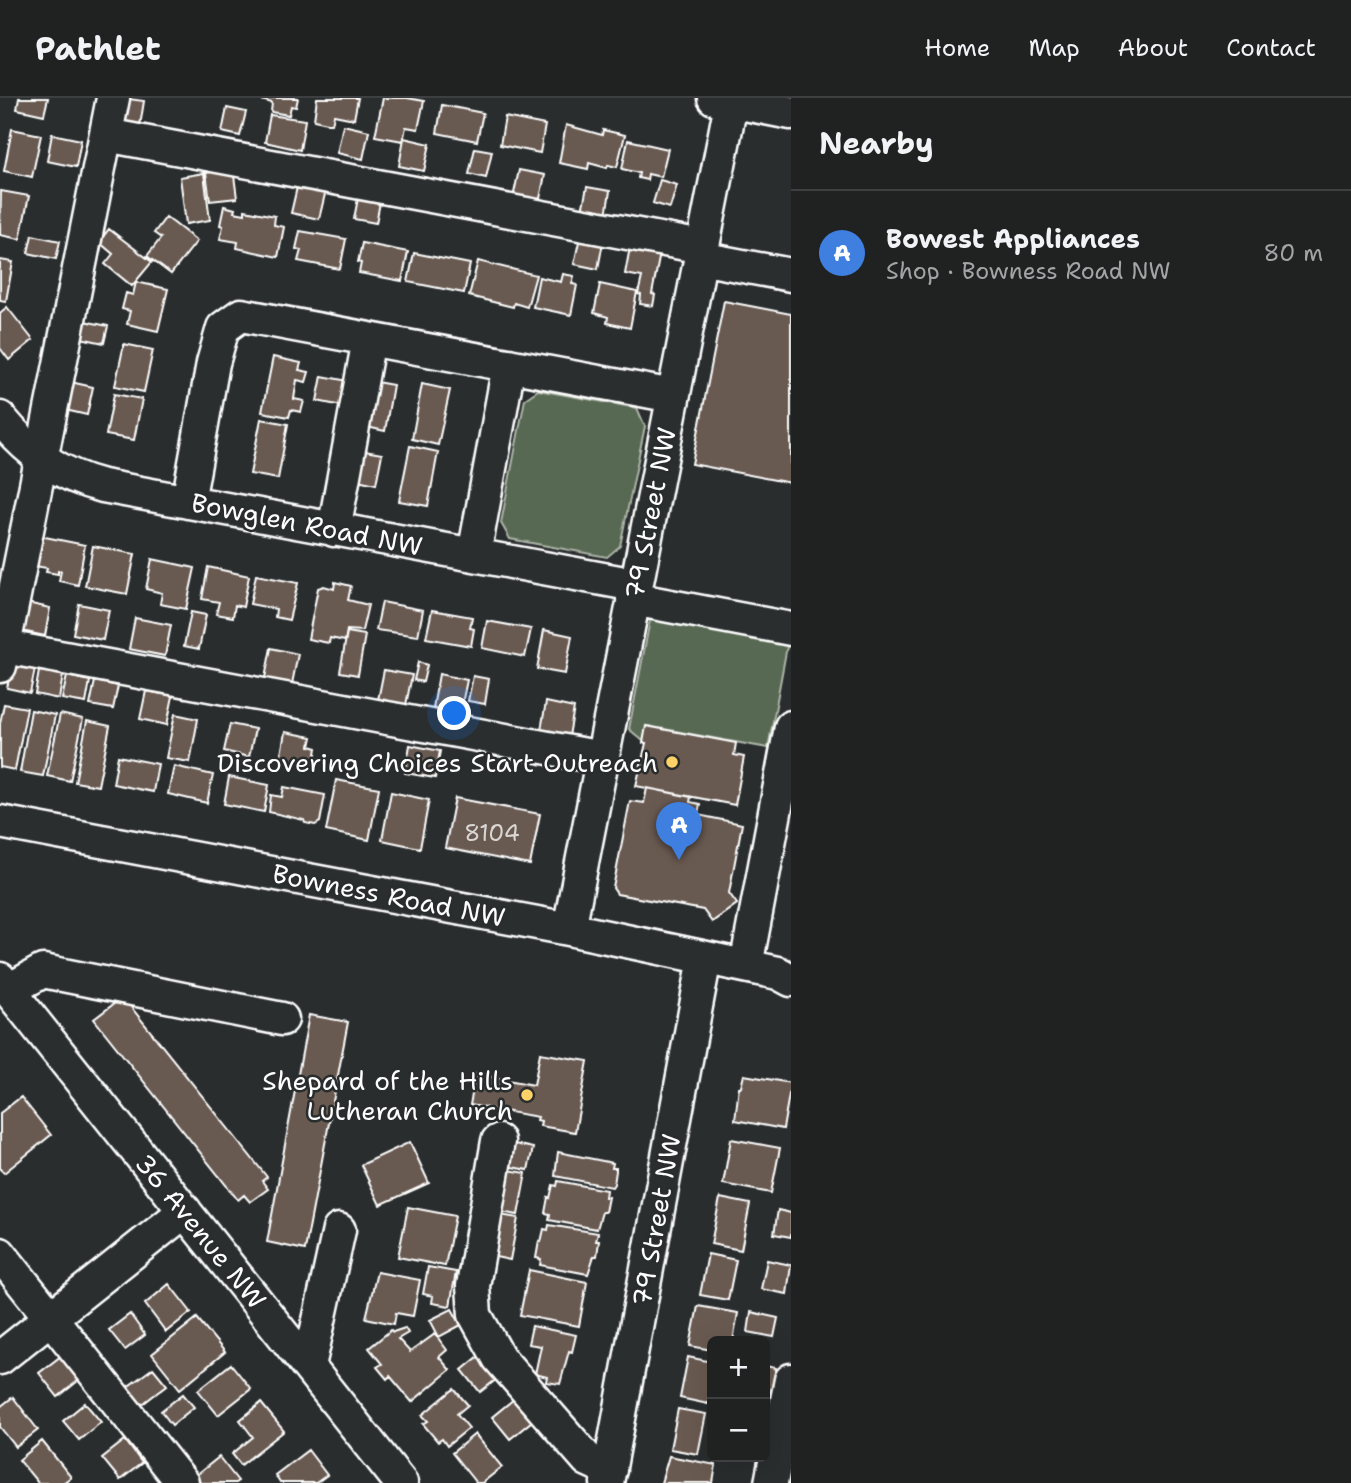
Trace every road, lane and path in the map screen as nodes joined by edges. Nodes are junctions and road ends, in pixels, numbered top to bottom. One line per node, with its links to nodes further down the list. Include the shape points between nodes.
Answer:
1 (113, 98): 4 (street)
2 (726, 99): 3 (street); 5 (street, 79 Street NW)
3 (791, 113)
4 (106, 135): 5 (street); 11 (street)
5 (701, 252): 6 (street); 9 (street, 79 Street NW)
6 (791, 275)
7 (369, 339): 8 (street); 12 (street, via 241,315 223,328); 13 (street)
8 (509, 365): 9 (street); 14 (street)
9 (673, 396): 15 (street, 79 Street NW)
10 (0, 418): 11 (street, Bowglen Road NW)
11 (40, 459): 12 (street, Bowglen Road NW, via 81,480); 17 (street)
12 (188, 502): 13 (street, Bowglen Road NW)
13 (334, 530): 14 (street, Bowglen Road NW)
14 (474, 555): 15 (street, Bowglen Road NW)
15 (634, 592): 16 (street, Bowglen Road NW); 19 (street, 79 Street NW)
16 (791, 629)
17 (1, 653): 19 (street)
18 (791, 727): 23 (street)
19 (602, 758): 21 (street, 79 Street NW)
20 (0, 822): 21 (street, Bowness Road NW)
21 (569, 929): 22 (street, Bowness Road NW)
22 (705, 958): 23 (street, Bowness Road NW); 35 (street, 79 Street NW)
23 (746, 966): 24 (street, Bowness Road NW)
24 (787, 974)
25 (4, 985): 26 (street, via 43,971); 28 (street, 36 Avenue NW)
26 (282, 1019)
27 (498, 1141): 35 (street, via 473,1286 475,1315 499,1358 588,1460)
28 (185, 1211): 31 (street); 33 (street, 36 Avenue NW)
29 (339, 1230): 33 (street)
30 (0, 1254): 31 (street)
31 (50, 1317): 32 (street); 36 (street)
32 (0, 1358)
33 (309, 1366): 37 (street, 36 Avenue NW)
34 (791, 1380): 38 (street)
35 (609, 1476)
36 (182, 1483)
37 (401, 1483)
38 (771, 1483)

